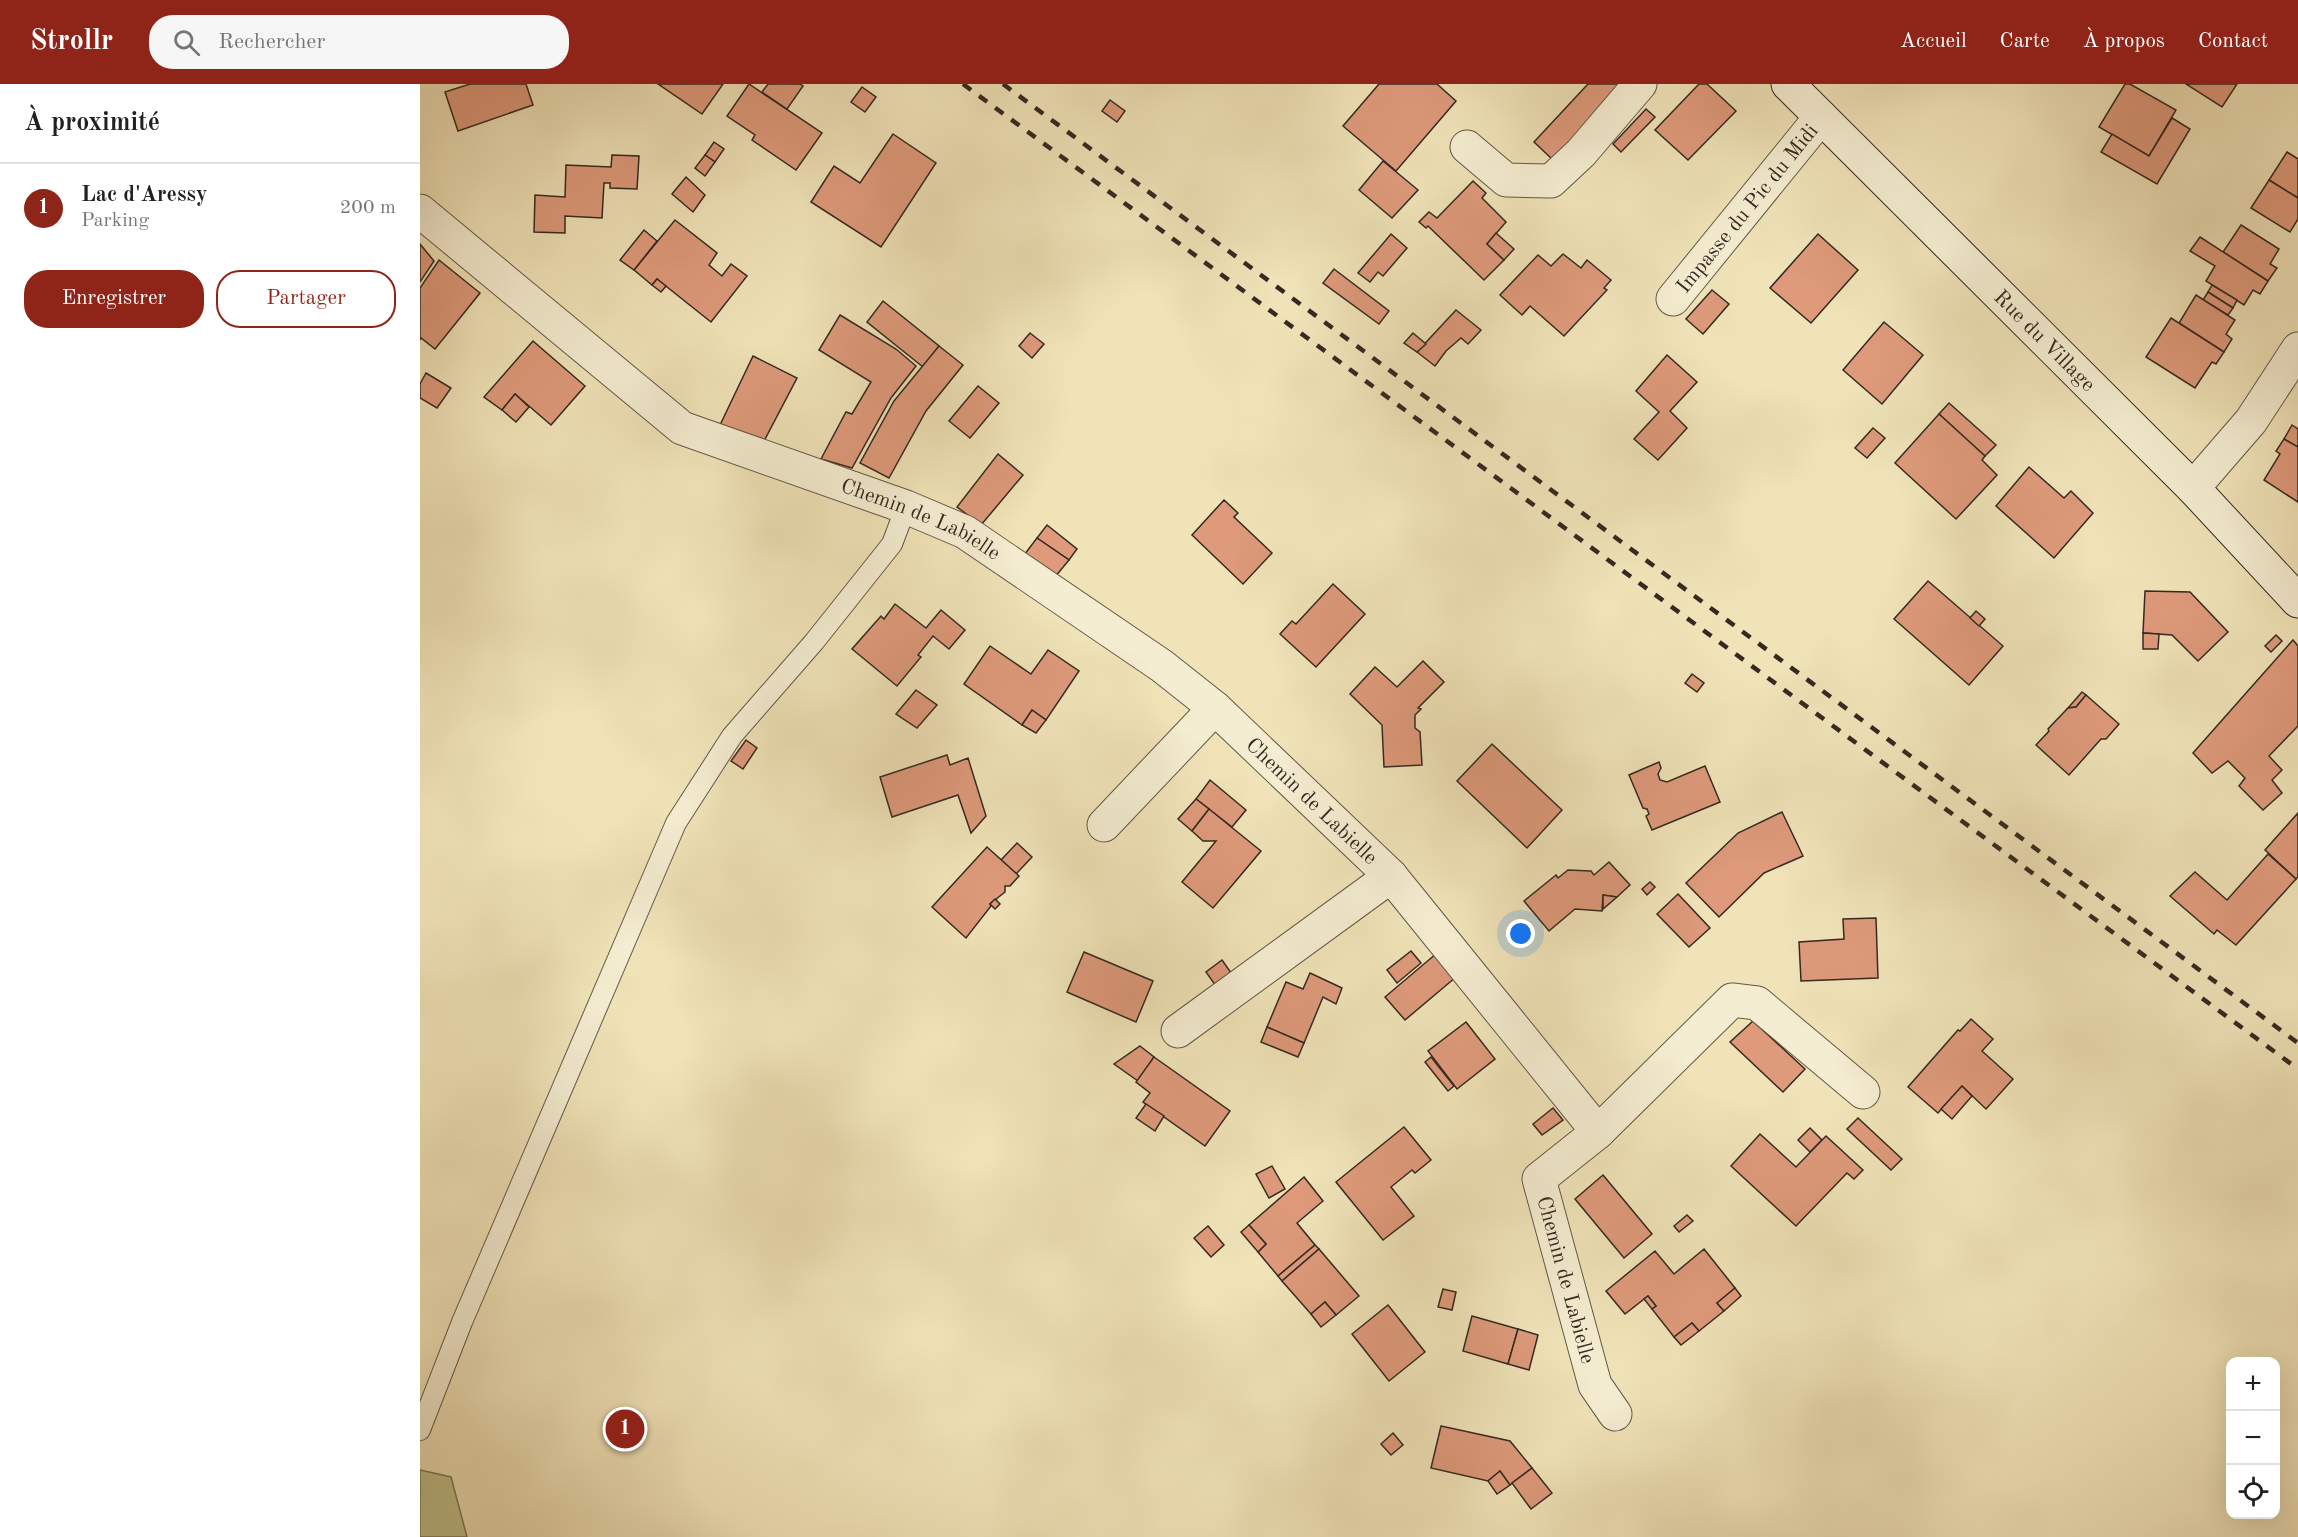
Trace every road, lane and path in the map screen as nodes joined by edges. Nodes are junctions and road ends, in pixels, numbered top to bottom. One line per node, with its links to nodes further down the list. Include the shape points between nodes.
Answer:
1 (1640, 84): 4 (street, via 1581,153 1551,181 1506,180)
2 (1788, 84): 3 (street, Rue du Village)
3 (1821, 117): 6 (street, Impasse du Pic du Midi); 8 (street, Rue du Village)
4 (1467, 147)
5 (420, 211): 9 (street, Chemin de Labielle, via 682,428)
6 (1673, 299)
7 (2298, 349): 8 (street, via 2251,421)
8 (2193, 488): 10 (street, Rue du Village)
9 (906, 507): 11 (street, Chemin de Labielle, via 965,532 1162,666); 18 (lane, via 892,544 732,736 676,823 462,1322)
10 (2298, 601)
11 (1215, 708): 12 (street); 13 (street, Chemin de Labielle)
12 (1104, 825)
13 (1391, 876): 14 (street, Chemin de Labielle); 16 (street, Chemin de Labielle)
14 (1178, 1031)
15 (1863, 1092): 16 (street, Chemin de Labielle, via 1756,1003 1732,1000)
16 (1598, 1132): 17 (street, Chemin de Labielle, via 1539,1179 1595,1385)
17 (1615, 1414)
18 (420, 1430)

